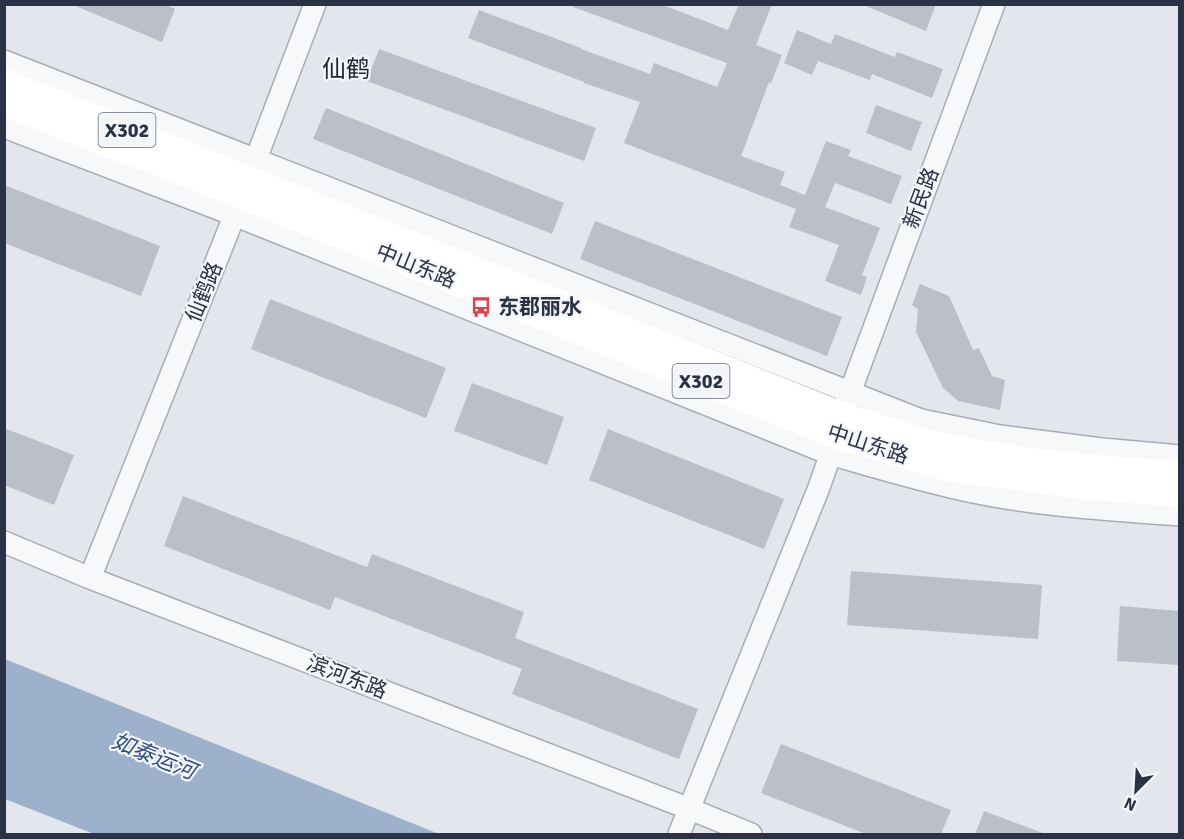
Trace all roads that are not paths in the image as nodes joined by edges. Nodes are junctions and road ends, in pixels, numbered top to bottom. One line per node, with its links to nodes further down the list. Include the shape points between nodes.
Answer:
1 (315, 4): 7 (street, 仙鹤路)
2 (994, 4): 8 (street, 新民路)
3 (4, 61): 7 (street)
4 (4, 82): 7 (main road, 中山东路 / X302)
5 (4, 103): 7 (main road, 中山东路 / X302)
6 (4, 127): 7 (street)
7 (245, 187): 8 (main road, 中山东路 / X302); 8 (street); 14 (street, 仙鹤路)
8 (840, 424): 9 (street, via 921,420 1000,436); 10 (main road, 中山东路 / X302, via 998,456); 11 (main road, 中山东路 / X302, via 947,468); 12 (street, via 890,472 975,492); 15 (street, 新民路)
9 (1179, 456)
10 (1179, 474)
11 (1179, 494)
12 (1179, 515)
13 (4, 542): 14 (street, 滨河东路)
14 (90, 578): 15 (street, 滨河东路)
15 (690, 809): 16 (street, 新民路); 17 (street, 滨河东路)
16 (680, 834)
17 (751, 834)

